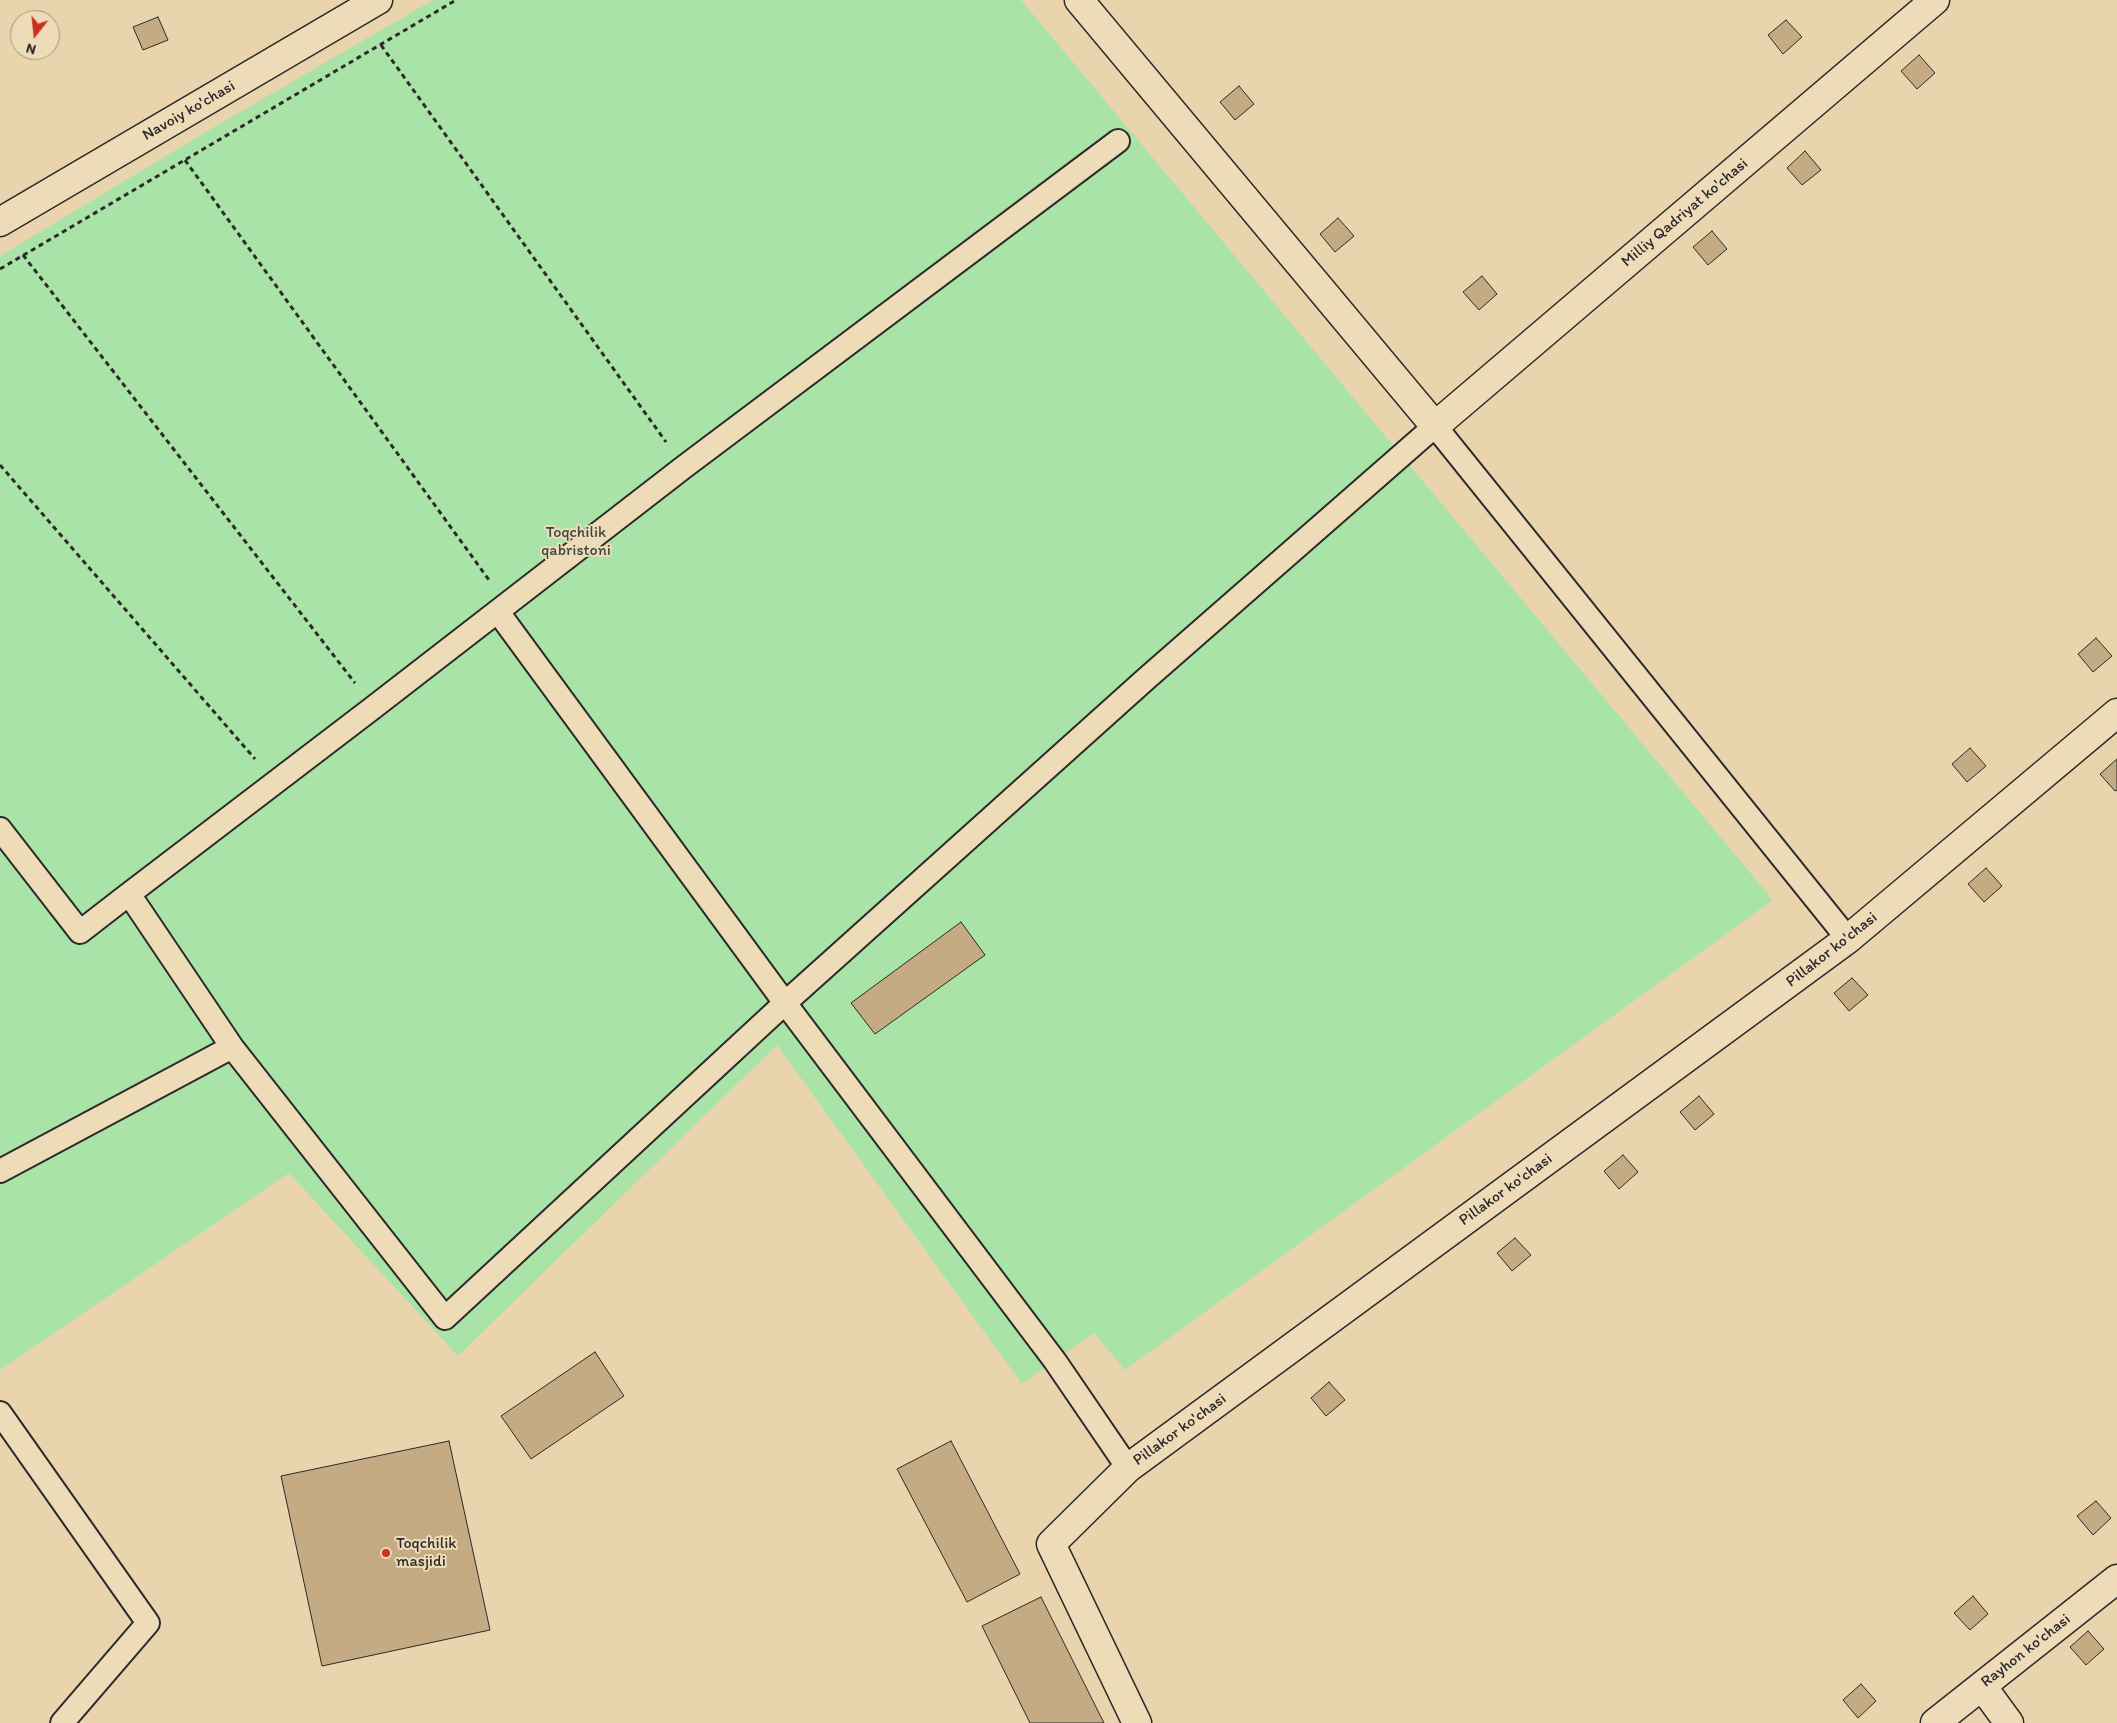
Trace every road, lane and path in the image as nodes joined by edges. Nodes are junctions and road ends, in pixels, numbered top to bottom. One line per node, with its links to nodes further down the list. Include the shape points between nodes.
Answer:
1 (378, 0): 8 (street, Navoiy ko'chasi)
2 (456, 0): 5 (path)
3 (1079, 0): 11 (street)
4 (1935, 0): 11 (street, Milliy Qadriyat ko'chasi)
5 (381, 44): 7 (path); 13 (path)
6 (1118, 141): 13 (lane)
7 (185, 160): 9 (path); 14 (path)
8 (0, 222)
9 (23, 255): 10 (path); 15 (path)
10 (0, 269)
11 (1435, 426): 20 (lane); 21 (lane, via 1154,672)
12 (0, 465): 17 (path)
13 (684, 467): 14 (lane)
14 (502, 608): 15 (lane); 21 (lane)
15 (374, 708): 17 (lane)
16 (2117, 713): 20 (street, Pillakor ko'chasi)
17 (276, 782): 19 (lane)
18 (0, 829): 19 (lane, via 80,932)
19 (129, 894): 22 (lane)
20 (1848, 939): 25 (street, Pillakor ko'chasi)
21 (785, 1003): 22 (lane, via 445,1318); 25 (lane, via 1055,1361)
22 (232, 1047): 23 (lane)
23 (0, 1171)
24 (0, 1413): 28 (lane, via 148,1623)
25 (1128, 1468): 29 (street, Pillakor ko'chasi, via 1051,1544)
26 (2117, 1579): 27 (street, Rayhon ko'chasi)
27 (1982, 1686): 30 (street, Rayhon ko'chasi); 31 (street)
28 (62, 1723)
29 (1137, 1723)
30 (1935, 1723)
31 (2009, 1723)

